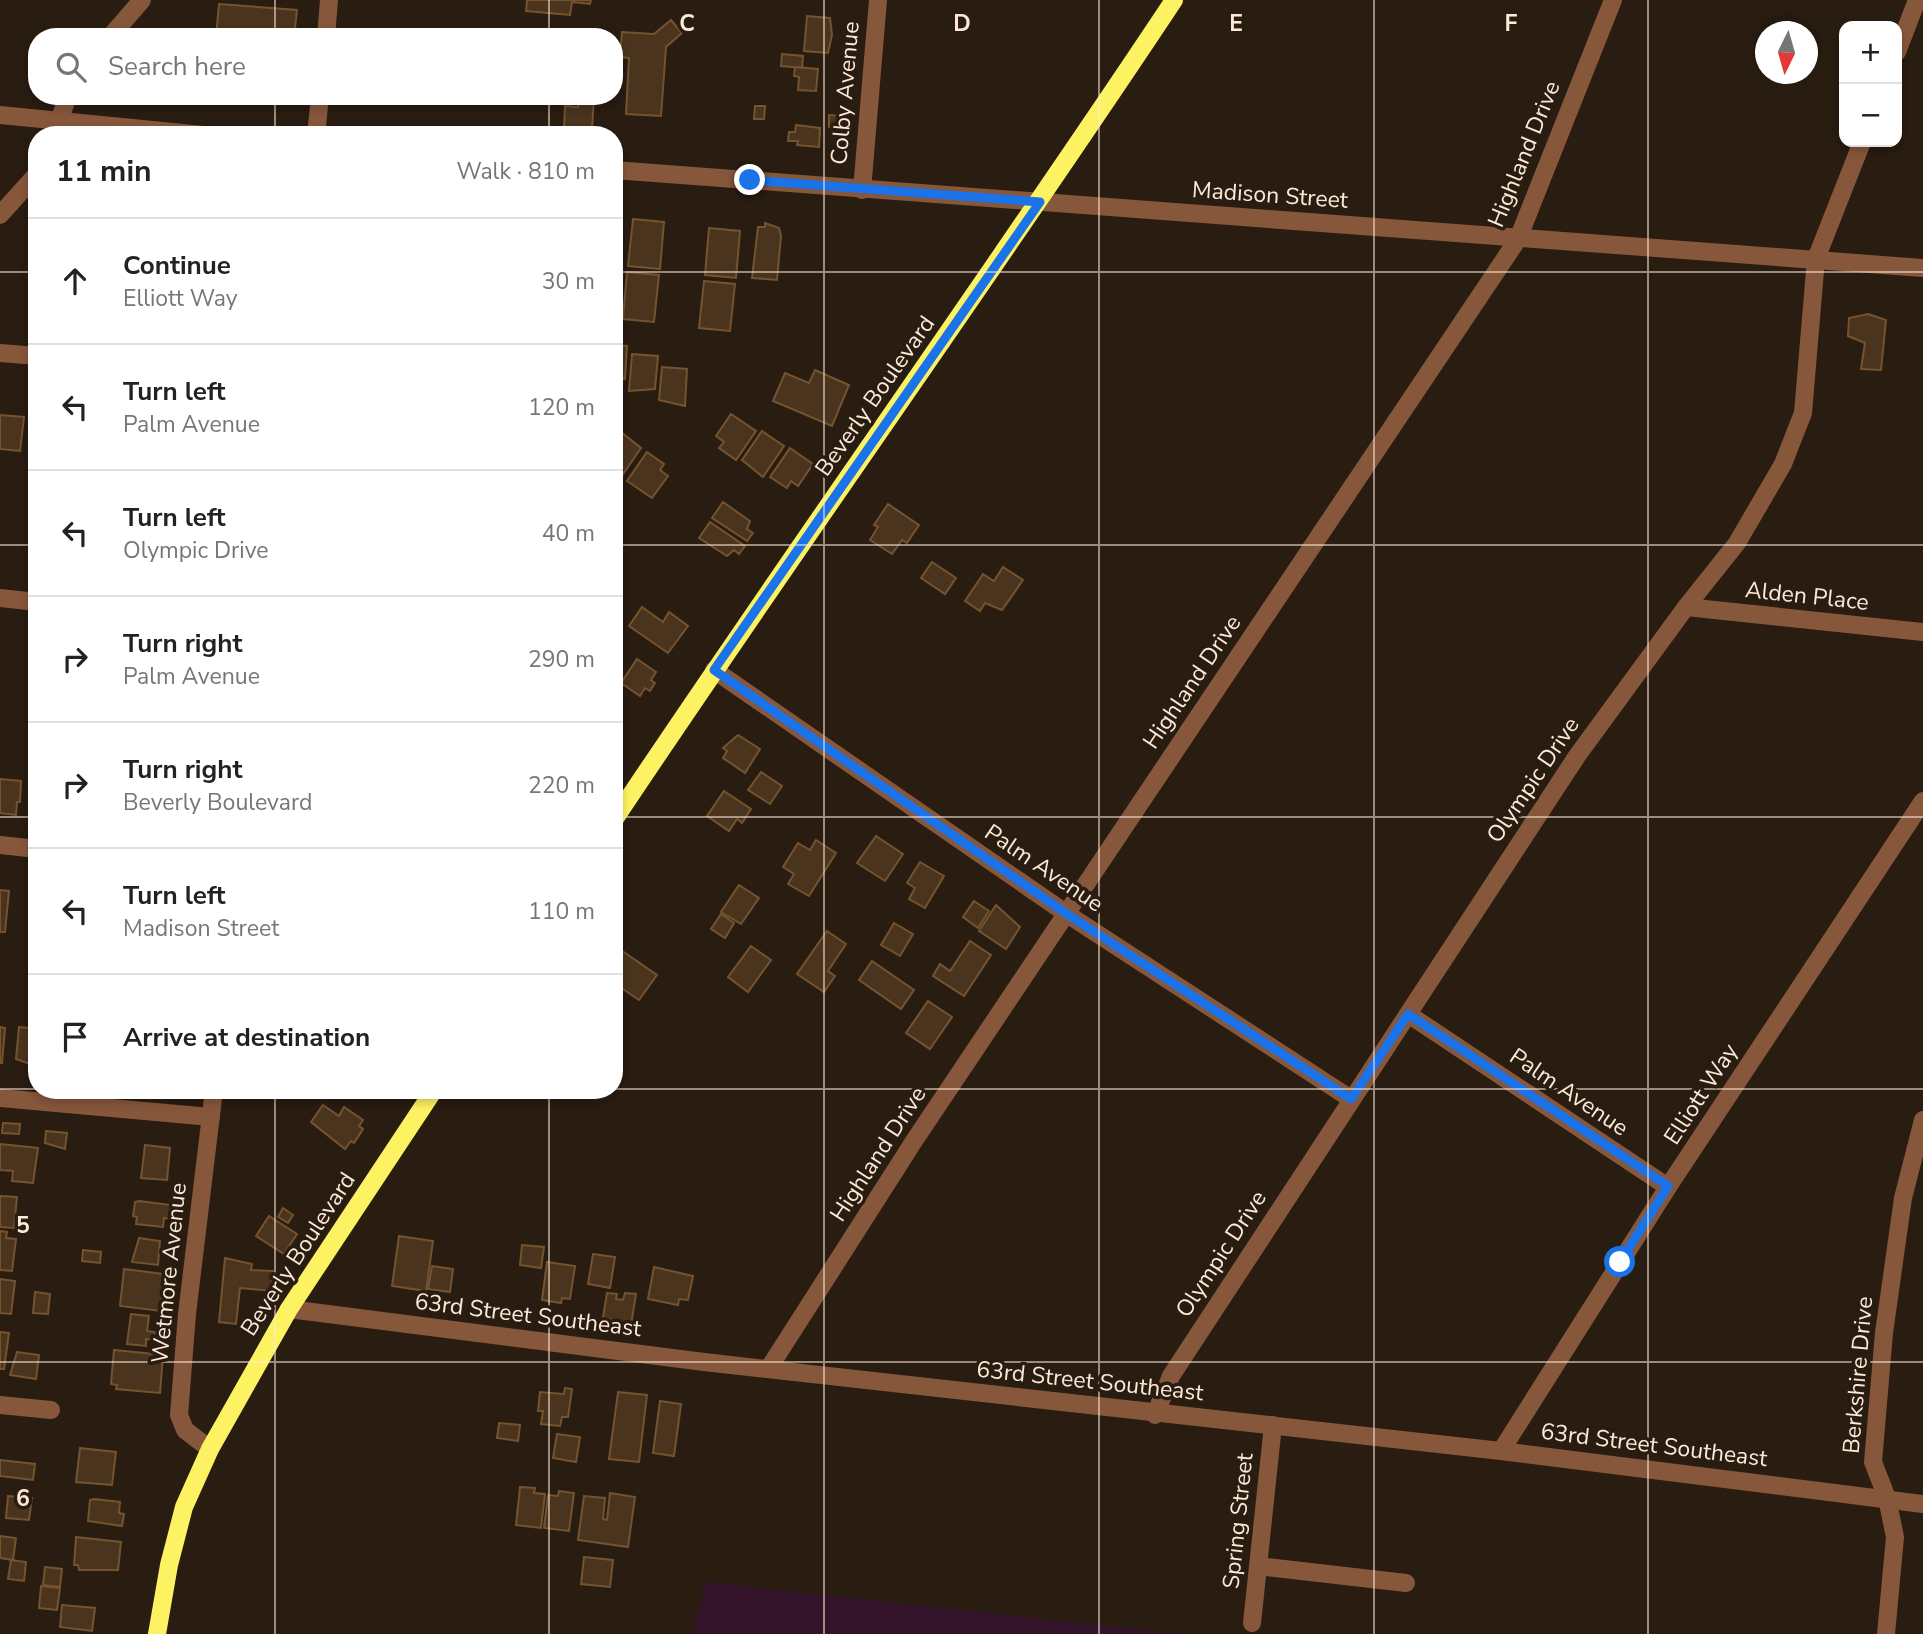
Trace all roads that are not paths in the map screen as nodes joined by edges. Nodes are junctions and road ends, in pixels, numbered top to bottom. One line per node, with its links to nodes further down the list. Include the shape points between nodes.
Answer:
1 (142, 0): 7 (street)
2 (329, 0): 8 (street)
3 (878, 0): 19 (street, Colby Avenue)
4 (1174, 0): 20 (main road, Beverly Boulevard)
5 (1613, 0): 22 (street, Highland Drive)
6 (1917, 0): 9 (street)
7 (118, 28)
8 (327, 28)
9 (1902, 39)
10 (65, 105): 14 (street)
11 (319, 105): 15 (street)
12 (0, 115): 13 (street)
13 (48, 126)
14 (58, 126)
15 (317, 126)
16 (1860, 147): 23 (street, Olympic Drive)
17 (623, 171): 19 (street, Madison Street)
18 (28, 184): 21 (street)
19 (862, 190): 20 (street, Madison Street)
20 (1040, 202): 22 (street, Madison Street); 31 (main road, Beverly Boulevard)
21 (0, 215)
22 (1518, 239): 23 (street, Madison Street); 36 (street, Highland Drive)
23 (1816, 259): 24 (street, Madison Street); 29 (street, Olympic Drive, via 1803,413 1783,464 1737,543)
24 (1923, 268)
25 (0, 353): 26 (street)
26 (28, 355)
27 (0, 598): 28 (street)
28 (28, 600)
29 (1686, 607): 30 (street, Alden Place); 37 (street, Olympic Drive, via 1577,756)
30 (1923, 632)
31 (714, 670): 33 (main road, Beverly Boulevard); 36 (street, Palm Avenue)
32 (1923, 801): 44 (street, Elliott Way)
33 (623, 806)
34 (0, 845): 35 (street)
35 (28, 848)
36 (1067, 914): 41 (street, Palm Avenue); 46 (street, Highland Drive)
37 (1408, 1014): 41 (street, Olympic Drive); 44 (street, Palm Avenue)
38 (0, 1098): 42 (street)
39 (213, 1099): 42 (street, Wetmore Avenue)
40 (428, 1099): 45 (main road, Beverly Boulevard)
41 (1351, 1099): 49 (street, Olympic Drive, via 1171,1376)
42 (211, 1117): 51 (street, Wetmore Avenue, via 179,1415 185,1430)
43 (1923, 1120): 53 (street, Berkshire Drive, via 1903,1198 1884,1333 1872,1462)
44 (1668, 1186): 52 (street, Elliott Way)
45 (289, 1309): 46 (street, 63rd Street Southeast); 51 (main road, Beverly Boulevard)
46 (769, 1368): 49 (street, 63rd Street Southeast)
47 (0, 1405): 48 (street)
48 (51, 1410)
49 (1156, 1415): 50 (street, 63rd Street Southeast)
50 (1273, 1425): 52 (street, 63rd Street Southeast); 55 (street, Spring Street)
51 (209, 1449): 58 (main road, via 184,1507)
52 (1501, 1451): 53 (street, 63rd Street Southeast)
53 (1887, 1498): 54 (street, 63rd Street Southeast); 59 (street, Berkshire Drive, via 1895,1537)
54 (1923, 1504)
55 (1258, 1566): 56 (street); 57 (street, Spring Street)
56 (1406, 1583)
57 (1252, 1623)
58 (157, 1634)
59 (1886, 1634)

